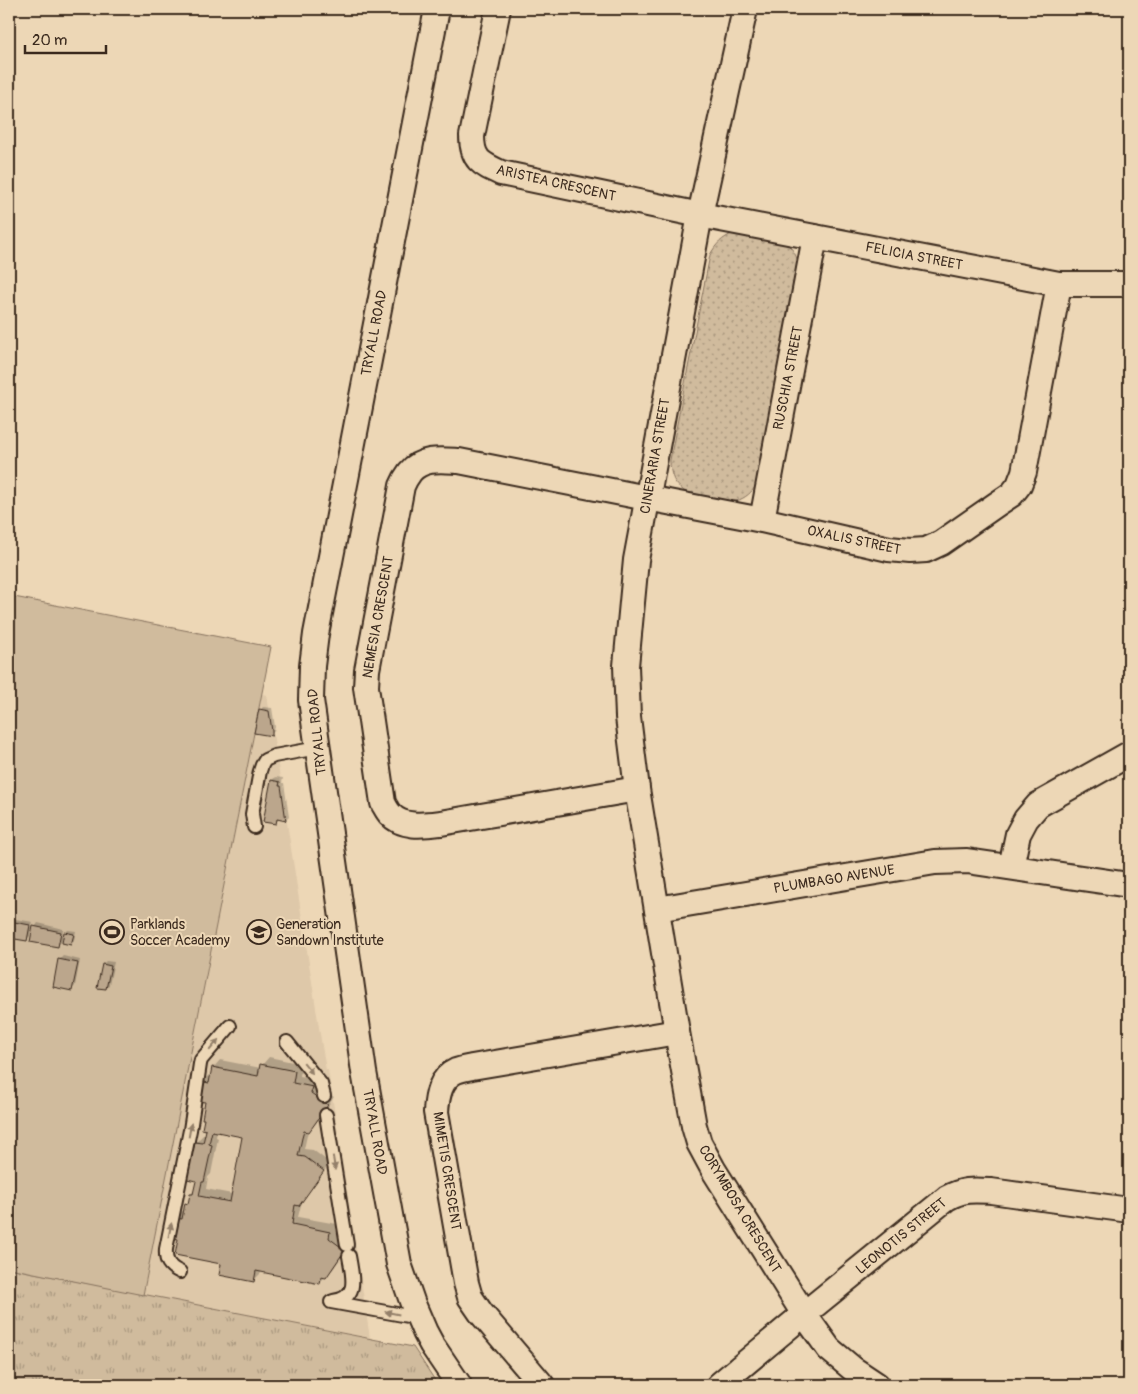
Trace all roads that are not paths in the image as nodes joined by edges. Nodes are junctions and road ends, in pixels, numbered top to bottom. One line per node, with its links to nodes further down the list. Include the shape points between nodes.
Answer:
1 (437, 9): 10 (street, TRYALL ROAD, via 316,634 311,700)
2 (498, 9): 4 (street, ARISTEA CRESCENT, via 472,136 472,149 478,159 501,173)
3 (745, 9): 4 (street, CINERARIA STREET)
4 (700, 215): 5 (street, FELICIA STREET); 8 (street, CINERARIA STREET)
5 (815, 237): 6 (street, FELICIA STREET); 9 (street, RUSCHIA STREET)
6 (1059, 284): 7 (street, FELICIA STREET); 9 (street, OXALIS STREET, via 1024,472 1012,494 926,550 889,548)
7 (1129, 284)
8 (647, 498): 9 (street, OXALIS STREET); 12 (street, CINERARIA STREET, via 636,560 626,666 628,717); 12 (street, NEMESIA CRESCENT, via 459,461 438,459 422,462 410,471 402,486 366,687 383,803 390,815 402,822 417,825 441,823)
9 (762, 520)
10 (318, 748): 13 (lane, via 269,757 262,765 252,814); 25 (street, TRYALL ROAD, via 364,1072 399,1264)
11 (1129, 754): 14 (street, via 1038,805 1018,834)
12 (637, 789): 16 (street, CINERARIA STREET)
13 (254, 827)
14 (1011, 867): 15 (street, PLUMBAGO AVENUE); 16 (street, PLUMBAGO AVENUE, via 967,861 935,862)
15 (1129, 885)
16 (657, 909): 18 (street, CORYMBOSA CRESCENT)
17 (230, 1026): 23 (lane, one-way to 17, via 168,1264 165,1256 200,1064)
18 (677, 1032): 24 (street, CORYMBOSA CRESCENT, via 699,1143); 27 (street, MIMETIS CRESCENT, via 455,1071 444,1080 437,1095 436,1112 470,1297)
19 (287, 1042): 20 (lane, one-way to 20, via 321,1084)
20 (324, 1096)
21 (326, 1115): 25 (lane, via 353,1284 347,1297 331,1302)
22 (1129, 1210): 24 (street, LEONOTIS STREET, via 991,1191 957,1192)
23 (180, 1272)
24 (804, 1314): 28 (street); 29 (street, CORYMBOSA CRESCENT, via 829,1349)
25 (419, 1318): 26 (street, TRYALL ROAD, via 432,1345)
26 (459, 1385)
27 (542, 1385)
28 (720, 1385)
29 (877, 1385)

